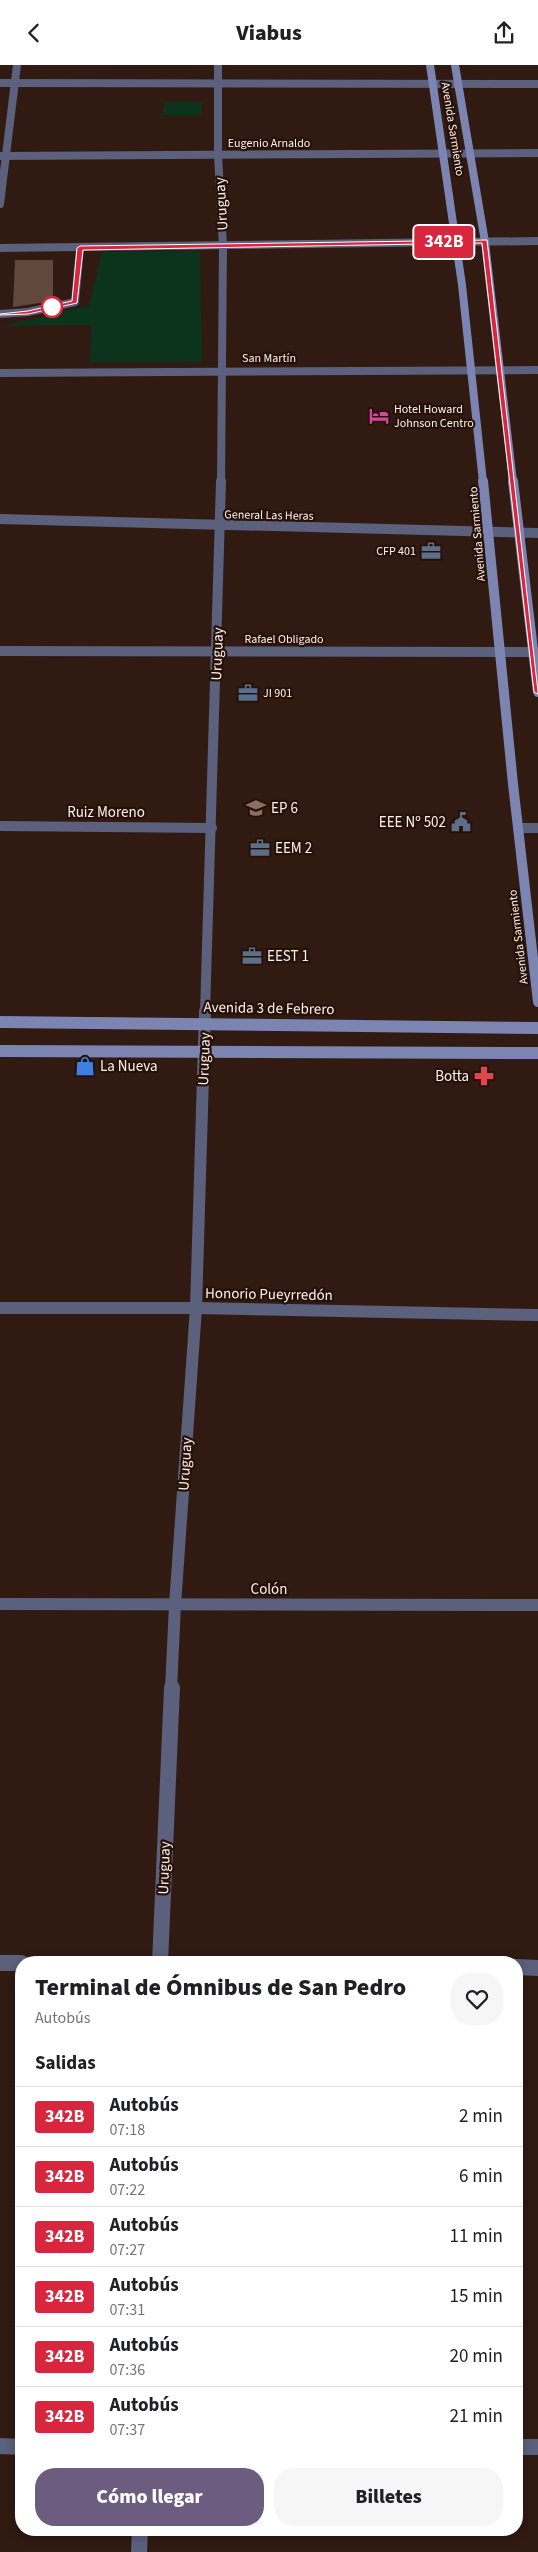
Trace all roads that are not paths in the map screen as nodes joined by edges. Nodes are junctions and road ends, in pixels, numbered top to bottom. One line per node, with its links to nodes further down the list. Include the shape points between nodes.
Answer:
1 (16, 65): 6 (street)
2 (218, 65): 8 (street, Uruguay)
3 (430, 65): 9 (main road, Avenida Sarmiento)
4 (455, 65): 7 (main road, Avenida Sarmiento)
5 (0, 83): 6 (street)
6 (14, 83): 8 (street); 15 (street)
7 (458, 83): 9 (street); 10 (street); 12 (main road, Avenida Sarmiento)
8 (219, 84): 9 (street); 14 (street, Uruguay)
9 (434, 84): 11 (main road, Avenida Sarmiento)
10 (538, 84)
11 (446, 153): 12 (street, Eugenio Arnaldo); 14 (street, Eugenio Arnaldo); 19 (main road, Avenida Sarmiento)
12 (470, 153): 13 (street, Eugenio Arnaldo); 17 (main road, Avenida Sarmiento)
13 (538, 153)
14 (218, 155): 15 (street, Eugenio Arnaldo); 20 (street, Uruguay)
15 (3, 156): 16 (street)
16 (0, 204)
17 (485, 241): 18 (street); 19 (street); 24 (main road, Avenida Sarmiento)
18 (538, 241)
19 (456, 242): 20 (street); 27 (main road, Avenida Sarmiento)
20 (223, 246): 22 (street); 26 (street, Uruguay)
21 (0, 248): 22 (street)
22 (80, 248): 23 (street, via 75,302 28,312)
23 (0, 313)
24 (500, 369): 25 (street, San Martín); 27 (street, San Martín); 32 (main road, Avenida Sarmiento)
25 (538, 370)
26 (223, 371): 27 (street, San Martín); 28 (street, San Martín); 30 (street, Uruguay)
27 (472, 371): 31 (main road, Avenida Sarmiento)
28 (0, 373)
29 (0, 519): 30 (street, General Las Heras)
30 (221, 526): 31 (street, General Las Heras); 35 (street, Uruguay)
31 (489, 531): 32 (street, General Las Heras); 36 (main road, Avenida Sarmiento)
32 (518, 533): 33 (street, General Las Heras); 37 (main road, Avenida Sarmiento)
33 (538, 533)
34 (0, 651): 35 (street, Rafael Obligado)
35 (218, 651): 36 (street, Rafael Obligado); 40 (street, Uruguay)
36 (500, 652): 37 (street, Rafael Obligado); 41 (main road, Avenida Sarmiento)
37 (536, 652): 38 (main road, Avenida Sarmiento)
38 (538, 692)
39 (0, 826): 40 (street, Ruiz Moreno)
40 (212, 827): 45 (street, Uruguay)
41 (518, 828): 42 (street); 43 (main road, Avenida Sarmiento)
42 (538, 828)
43 (538, 1002)
44 (0, 1022): 45 (main road, Avenida 3 de Febrero)
45 (205, 1022): 46 (main road, Avenida 3 de Febrero); 48 (street, Uruguay)
46 (538, 1028)
47 (0, 1051): 48 (main road)
48 (204, 1051): 49 (main road); 51 (street, Uruguay)
49 (538, 1053)
50 (0, 1307): 51 (street, Honorio Pueyrredón)
51 (196, 1308): 52 (street, Honorio Pueyrredón); 54 (street, Uruguay)
52 (538, 1315)
53 (0, 1604): 54 (street, Colón)
54 (175, 1605): 55 (street, Colón); 56 (street, Uruguay)
55 (538, 1605)
56 (160, 1956)
57 (0, 1963): 58 (street)
58 (15, 1963)
59 (523, 1967): 60 (street)
60 (538, 1967)
61 (0, 2446): 62 (street)
62 (15, 2447)
63 (523, 2447): 64 (street)
64 (538, 2447)
65 (140, 2536): 66 (street)
66 (139, 2552)

